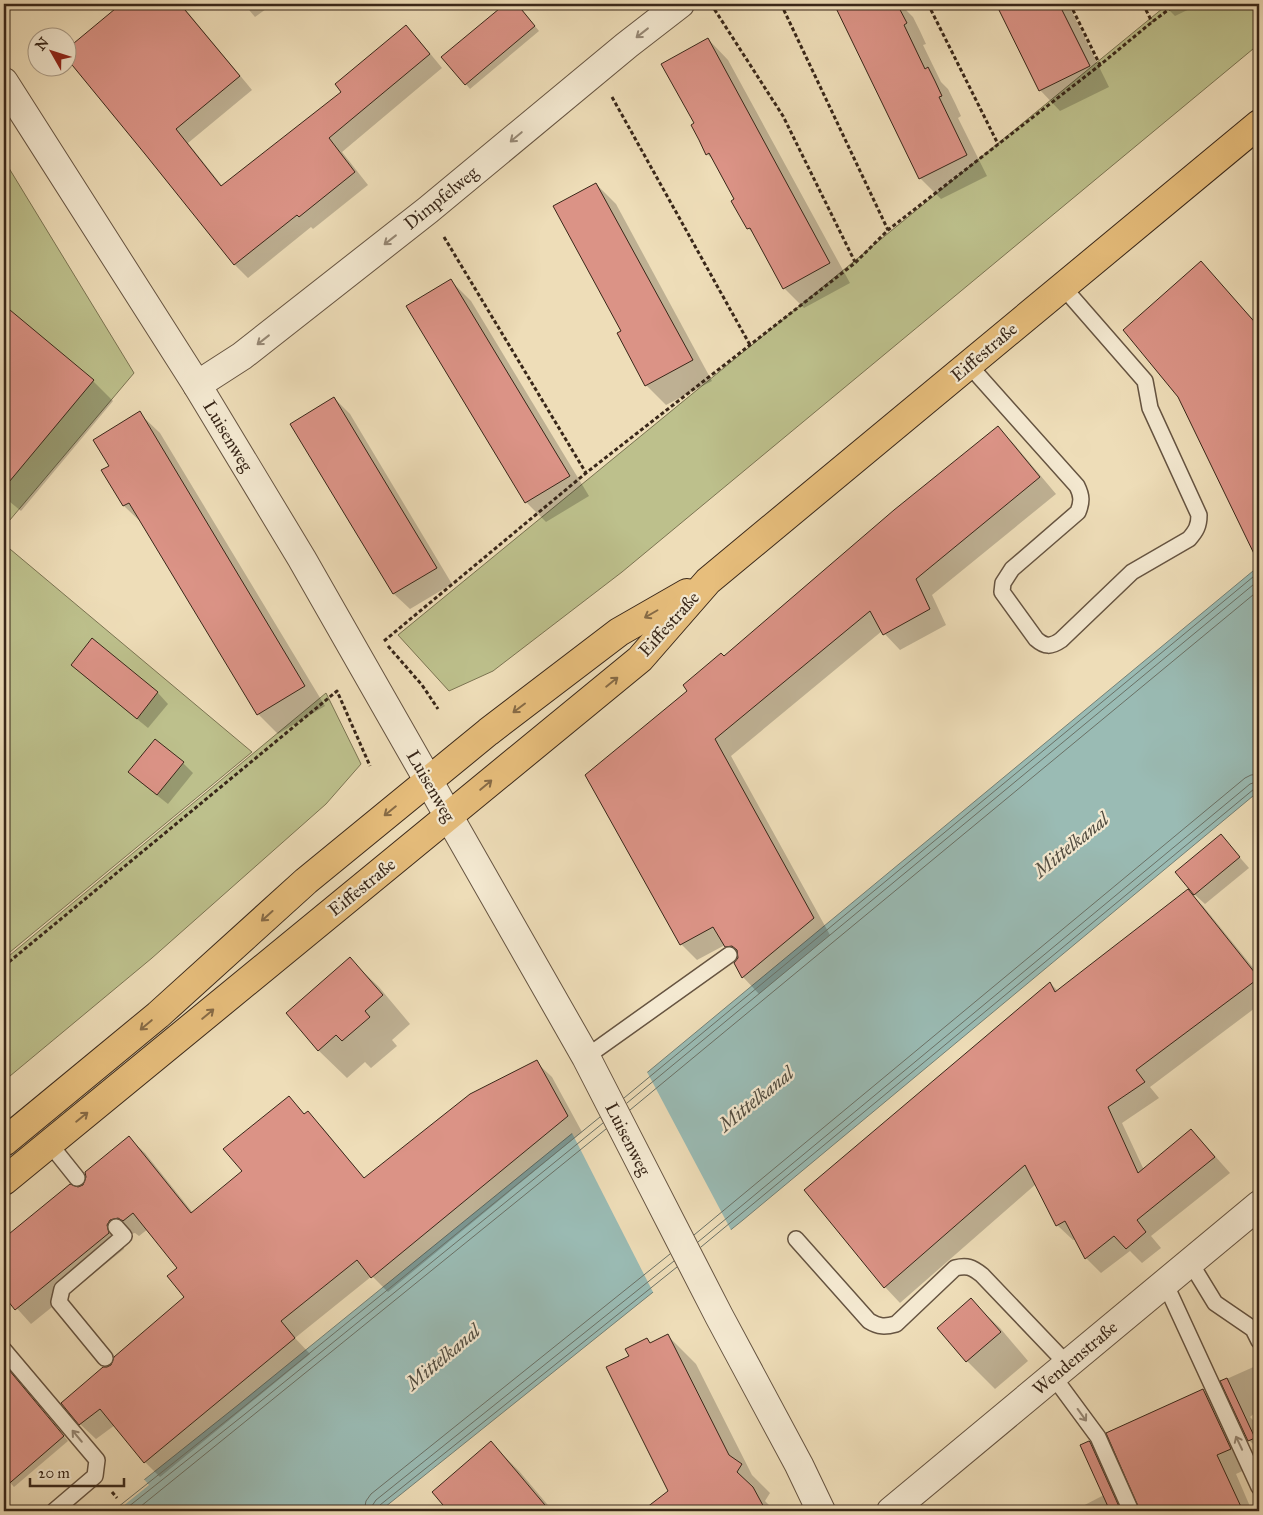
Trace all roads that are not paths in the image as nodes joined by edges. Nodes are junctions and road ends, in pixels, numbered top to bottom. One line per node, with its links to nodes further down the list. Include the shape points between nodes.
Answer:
1 (680, 4): 6 (street, Dimpfelweg, one-way to 6, via 428,210 242,356)
2 (4, 82): 6 (street, Luisenweg)
3 (1259, 124): 4 (main road, Eiffestraße)
4 (1063, 287): 5 (main road, Eiffestraße); 5 (lane, via 1145,381 1150,408 1199,515 1199,524 1189,539 1132,572 1053,646 1043,645 1036,639 1002,592 1003,583 1012,569 1078,512 1081,494)
5 (969, 365): 7 (main road, Eiffestraße)
6 (197, 385): 8 (street, Luisenweg, via 302,559)
7 (708, 581): 8 (main road, Eiffestraße, one-way to 8, via 619,632); 9 (main road, Eiffestraße, one-way to 7, via 640,658)
8 (428, 780): 9 (street, Luisenweg); 12 (main road, Eiffestraße, one-way to 12, via 306,880 158,1015)
9 (448, 816): 11 (street, Luisenweg); 13 (main road, Eiffestraße, one-way to 9)
10 (729, 955): 11 (lane)
11 (586, 1057): 27 (street, Luisenweg)
12 (4, 1140)
13 (49, 1143): 14 (lane); 15 (main road, Eiffestraße)
14 (77, 1178)
15 (4, 1181)
16 (1259, 1205): 19 (street, Wendenstraße)
17 (116, 1228): 23 (lane, via 124,1236 62,1289 59,1302)
18 (796, 1239): 24 (lane, via 869,1321 878,1326 896,1324 955,1268 973,1267)
19 (1190, 1262): 20 (street, Wendenstraße); 21 (lane, via 1215,1303 1253,1329)
20 (1165, 1283): 24 (street, Wendenstraße); 25 (lane, one-way to 20)
21 (1259, 1341)
22 (4, 1350): 26 (lane, one-way to 22, via 95,1476 97,1460)
23 (105, 1358)
24 (1060, 1370): 28 (street, Wendenstraße); 29 (lane, one-way to 29, via 1098,1437)
25 (1259, 1487)
26 (54, 1511)
27 (821, 1511)
28 (891, 1511)
29 (1131, 1511)

